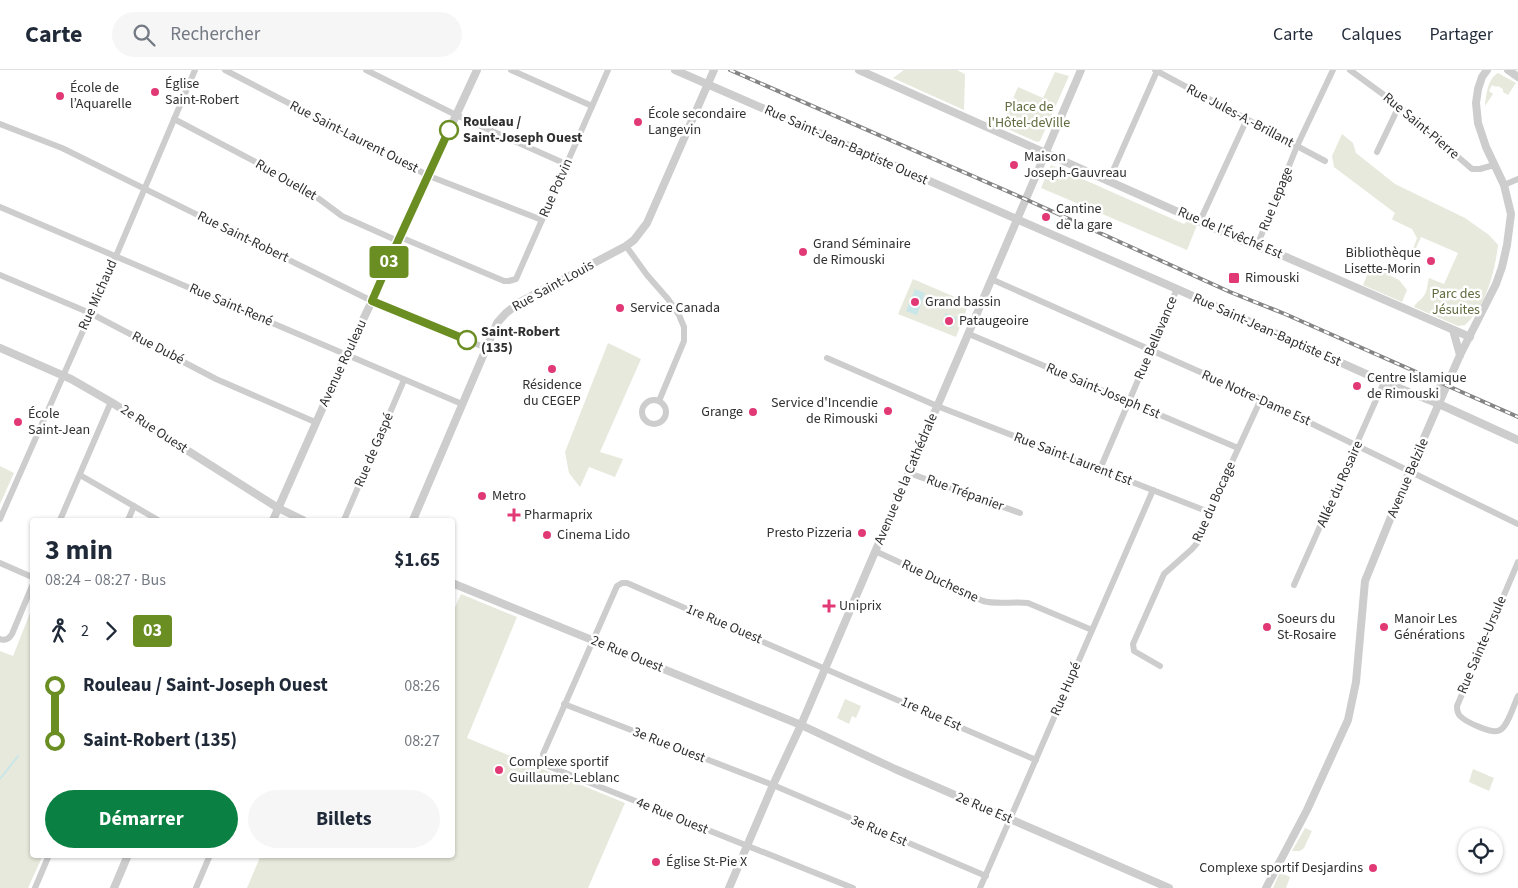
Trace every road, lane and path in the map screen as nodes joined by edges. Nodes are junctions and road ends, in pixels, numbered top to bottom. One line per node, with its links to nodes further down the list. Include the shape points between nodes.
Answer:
1 (195, 70): 21 (street, Rue Michaud)
2 (225, 70): 30 (street, Rue Saint-Laurent Ouest)
3 (366, 70): 20 (street)
4 (477, 70): 20 (street, Avenue Rouleau)
5 (511, 70): 18 (street)
6 (608, 70): 18 (street, Rue Potvin)
7 (675, 70): 17 (street, Rue Saint-Jean-Baptiste Ouest)
8 (714, 70): 17 (street, Rue Saint-Louis)
9 (859, 70): 26 (street, Rue de l'Évêché Est)
10 (1081, 70): 26 (street, Avenue de la Cathédrale)
11 (1156, 70): 22 (street, Rue Jules-A.-Brillant); 32 (street)
12 (1333, 70): 24 (street, Rue Lepage)
13 (1350, 70): 19 (street, Rue Saint-Pierre)
14 (1487, 70): 29 (street, Avenue Belzile, via 1478,89 1476,104 1478,123)
15 (1508, 70): 16 (street)
16 (1518, 77)
17 (708, 85): 38 (street, Rue Saint-Jean-Baptiste Ouest); 41 (street, Rue Saint-Louis, via 647,223)
18 (592, 106): 28 (street, Rue Potvin)
19 (1400, 106): 25 (street); 29 (street, Rue Saint-Pierre, via 1472,169)
20 (456, 115): 28 (street); 30 (street, Avenue Rouleau)
21 (174, 119): 34 (street, Rue Michaud); 40 (street, Rue Ouellet, via 303,187 342,216)
22 (1247, 119): 24 (street, Rue Jules-A.-Brillant); 39 (street)
23 (0, 124): 34 (street, Rue Saint-Robert, via 62,148)
24 (1297, 146): 27 (street, Rue Jules-A.-Brillant); 42 (street, Rue Lepage)
25 (1377, 152)
26 (1045, 153): 32 (street, Rue de l'Évêché Est); 38 (street, Avenue de la Cathédrale)
27 (1326, 161)
28 (566, 164): 37 (street, Rue Potvin)
29 (1494, 165): 33 (street, Avenue Belzile)
30 (429, 176): 37 (street, Rue Saint-Laurent Ouest); 40 (street, Avenue Rouleau)
31 (1518, 179): 33 (street)
32 (1108, 182): 39 (street, Rue de l'Évêché Est)
33 (1504, 185): 36 (street, Avenue Belzile)
34 (145, 188): 43 (street, Rue Michaud); 48 (street, Rue Saint-Robert)
35 (0, 207): 43 (street, Rue Saint-René)
36 (1515, 214): 52 (street, Avenue Belzile, via 1496,284)
37 (542, 220): 45 (street, Rue Potvin)
38 (1016, 220): 46 (street, Avenue de la Cathédrale); 47 (street, Rue Saint-Jean-Baptiste Est)
39 (1200, 221): 42 (street, Rue de l'Évêché Est)
40 (399, 239): 45 (street, Rue Ouellet, via 504,281); 48 (street, Avenue Rouleau)
41 (626, 246): 54 (street, Rue Saint-Louis, via 520,302 497,323); 65 (street, via 668,299 684,327 684,341)
42 (1257, 246): 50 (street, Rue de l'Évêché Est)
43 (116, 256): 49 (street, Rue Michaud); 56 (street, Rue Saint-René)
44 (0, 275): 49 (street, Rue Dubé)
45 (516, 279)
46 (991, 280): 51 (street, Avenue de la Cathédrale); 55 (street, Rue Notre-Dame Est)
47 (1177, 289): 55 (street, Rue Bellavance); 62 (street, Rue Saint-Jean-Baptiste Est)
48 (372, 301): 54 (street, Rue Saint-Robert); 56 (street, Avenue Rouleau)
49 (90, 314): 60 (street, Rue Michaud); 71 (street, Rue Dubé, via 216,379)
50 (1453, 330): 52 (street, Rue de l'Évêché Est); 57 (street)
51 (968, 334): 67 (street, Rue Saint-Joseph Est); 70 (street, Avenue de la Cathédrale)
52 (1470, 337): 57 (street, Avenue Belzile)
53 (0, 348): 60 (street, 2e Rue Ouest)
54 (486, 348): 68 (street, Rue Saint-Louis)
55 (1150, 351): 64 (street, Rue Notre-Dame Est); 67 (street, Rue Bellavance)
56 (346, 355): 61 (street, Rue Saint-René); 71 (street, Avenue Rouleau)
57 (1460, 355): 59 (street, Avenue Belzile)
58 (827, 358): 70 (street)
59 (1454, 370): 63 (street, via 1437,392); 69 (street, Avenue Belzile)
60 (63, 374): 66 (street, 2e Rue Ouest); 91 (street, Rue Michaud)
61 (404, 380): 68 (street, Rue Saint-René); 89 (street, Rue de Gaspé)
62 (1384, 382): 63 (street, Rue Saint-Jean-Baptiste Est); 73 (street, Allée du Rosaire)
63 (1421, 397): 69 (street, Rue Saint-Jean-Baptiste Est)
64 (1261, 399): 73 (street, Rue Notre-Dame Est); 74 (street, Rue du Bocage)
65 (659, 401)
66 (111, 402): 78 (street); 81 (street, 2e Rue Ouest)
67 (1128, 402): 74 (street, Rue Saint-Joseph Est); 75 (street, Rue Bellavance)
68 (462, 404): 90 (street, Rue Saint-Louis)
69 (1439, 404): 72 (street, Rue Saint-Jean-Baptiste Est); 76 (street, Avenue Belzile)
70 (937, 406): 75 (street, Rue Saint-Laurent Est); 77 (street, Avenue de la Cathédrale)
71 (315, 422): 81 (street, Avenue Rouleau)
72 (1518, 440)
73 (1357, 445): 76 (street, Rue Notre-Dame Est); 98 (street, Allée du Rosaire)
74 (1238, 448): 82 (street, Rue du Bocage)
75 (1100, 469): 79 (street, Rue Saint-Laurent Est)
76 (1410, 470): 92 (street, Rue Notre-Dame Est); 123 (street, Avenue Belzile, via 1366,581 1356,682 1348,720 1303,818)
77 (909, 473): 83 (street, Rue Trépanier); 93 (street, Avenue de la Cathédrale)
78 (80, 475): 80 (street); 84 (street)
79 (1152, 490): 82 (street, Rue Saint-Laurent Est); 100 (street, Rue Hupé)
80 (134, 506): 85 (street); 86 (street)
81 (278, 508): 87 (street, Avenue Rouleau); 88 (street, 2e Rue Ouest)
82 (1209, 512): 103 (street, Rue du Bocage, via 1198,542 1164,574 1133,644 1134,651)
83 (1020, 513)
84 (61, 518)
85 (129, 518)
86 (155, 518)
87 (274, 518)
88 (299, 518)
89 (345, 518)
90 (414, 518)
91 (0, 519)
92 (1518, 524)
93 (875, 551): 100 (street, Rue Duchesne, via 983,601 992,604 1028,603); 104 (street, Avenue de la Cathédrale)
94 (1518, 562): 105 (street, Rue Sainte-Ursule, via 1457,711 1460,717 1489,731 1500,730)
95 (0, 563): 96 (street)
96 (30, 576)
97 (455, 584): 102 (street, 2e Rue Ouest)
98 (1294, 585)
99 (30, 591): 101 (street, via 9,639)
100 (1092, 630): 108 (street, Rue Hupé)
101 (0, 639)
102 (592, 641): 104 (street, 1re Rue Ouest, via 617,586 627,582); 106 (street); 107 (street, 2e Rue Ouest)
103 (1160, 666)
104 (825, 668): 107 (street, Avenue de la Cathédrale); 108 (street, 1re Rue Est)
105 (1518, 696)
106 (564, 704): 109 (street, 3e Rue Ouest); 111 (street, 4e Rue Ouest, via 543,754 548,766)
107 (801, 725): 109 (street, Avenue de la Cathédrale); 110 (street, 2e Rue Est)
108 (1036, 760): 110 (street, Rue Hupé)
109 (773, 786): 111 (street, Avenue de la Cathédrale); 115 (street, 3e Rue Est)
110 (1010, 819): 115 (street, Rue Hupé); 122 (street, 2e Rue Est)
111 (747, 846): 119 (street, Avenue de la Cathédrale); 120 (street, 4e Rue Ouest)
112 (48, 858): 117 (street)
113 (127, 858): 116 (street)
114 (209, 858): 118 (street)
115 (986, 876): 121 (street, Rue Hupé)
116 (115, 887)
117 (35, 888)
118 (196, 888)
119 (729, 888)
120 (853, 888)
121 (980, 888)
122 (1169, 888)
123 (1266, 888)

